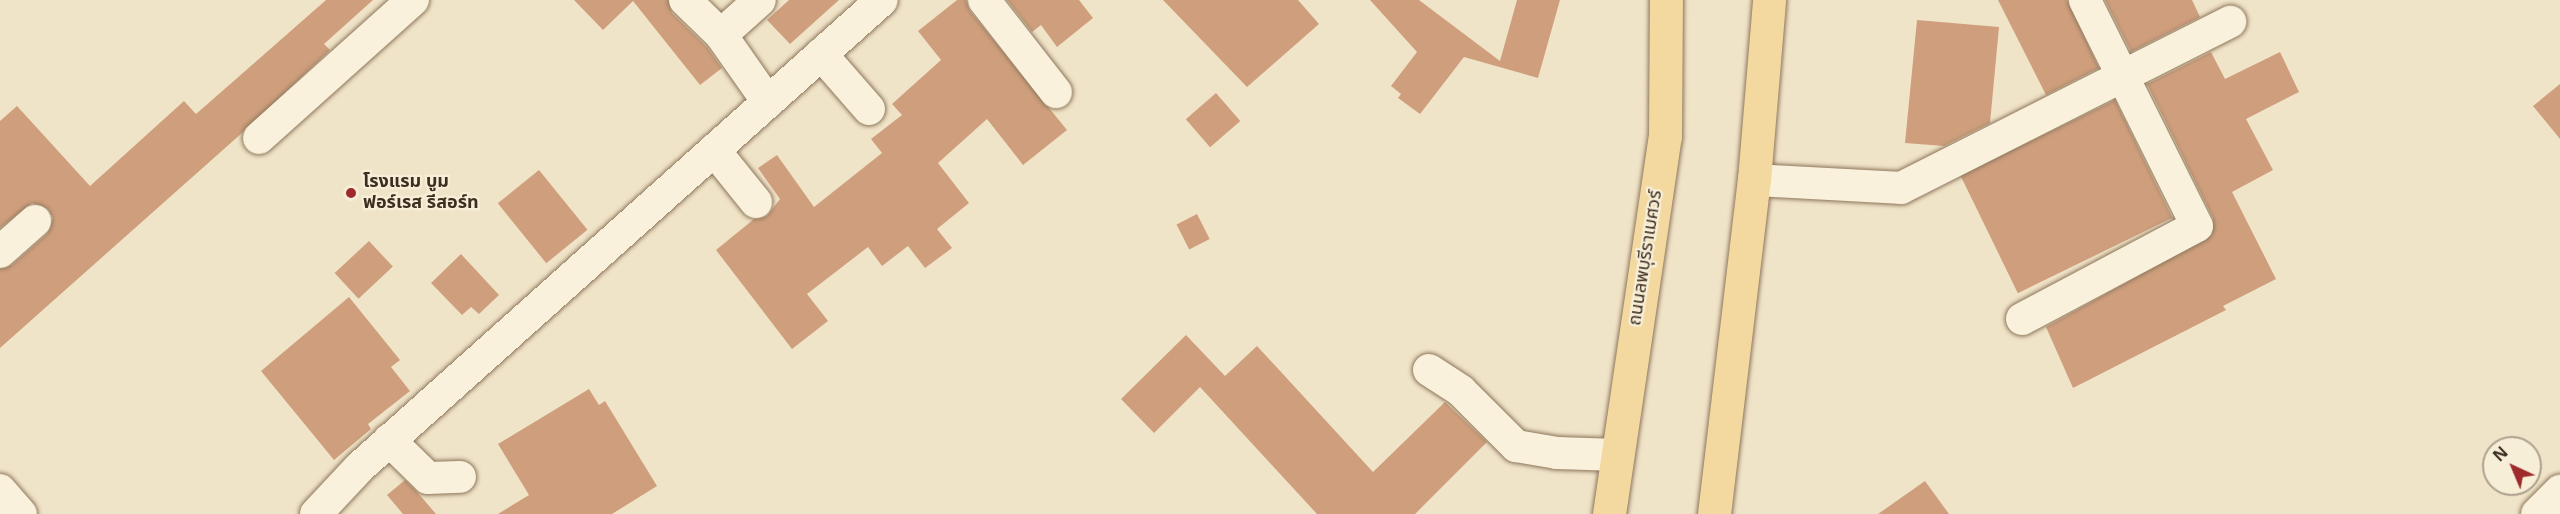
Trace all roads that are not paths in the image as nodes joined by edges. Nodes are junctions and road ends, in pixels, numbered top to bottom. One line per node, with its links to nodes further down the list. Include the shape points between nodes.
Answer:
1 (413, 0): 16 (street)
2 (685, 0): 10 (street)
3 (760, 0): 10 (street)
4 (882, 0): 11 (street)
5 (984, 0): 13 (street)
6 (1666, 0): 25 (main road, ถนนลพบุรีราเมศวร์, via 1665,138)
7 (1769, 0): 18 (main road)
8 (2085, 0): 12 (street)
9 (2230, 22): 12 (street)
10 (721, 35): 14 (street)
11 (821, 54): 14 (street); 15 (street)
12 (2123, 76): 18 (street, via 1901,188); 22 (street, via 2197,226)
13 (1056, 92)
14 (768, 102): 17 (street)
15 (869, 110)
16 (259, 138)
17 (714, 150): 19 (street); 24 (street)
18 (1754, 180): 32 (main road)
19 (756, 202)
20 (35, 221): 21 (street)
21 (0, 252)
22 (2022, 319)
23 (1429, 370): 25 (street, via 1461,391 1516,446 1557,453)
24 (389, 440): 26 (street, via 428,478); 30 (street)
25 (1618, 455): 31 (main road, ถนนลพบุรีราเมศวร์)
26 (460, 477)
27 (0, 490): 29 (street)
28 (2560, 491): 33 (street)
29 (21, 514)
30 (316, 514)
31 (1609, 514)
32 (1714, 514)
33 (2537, 514)

